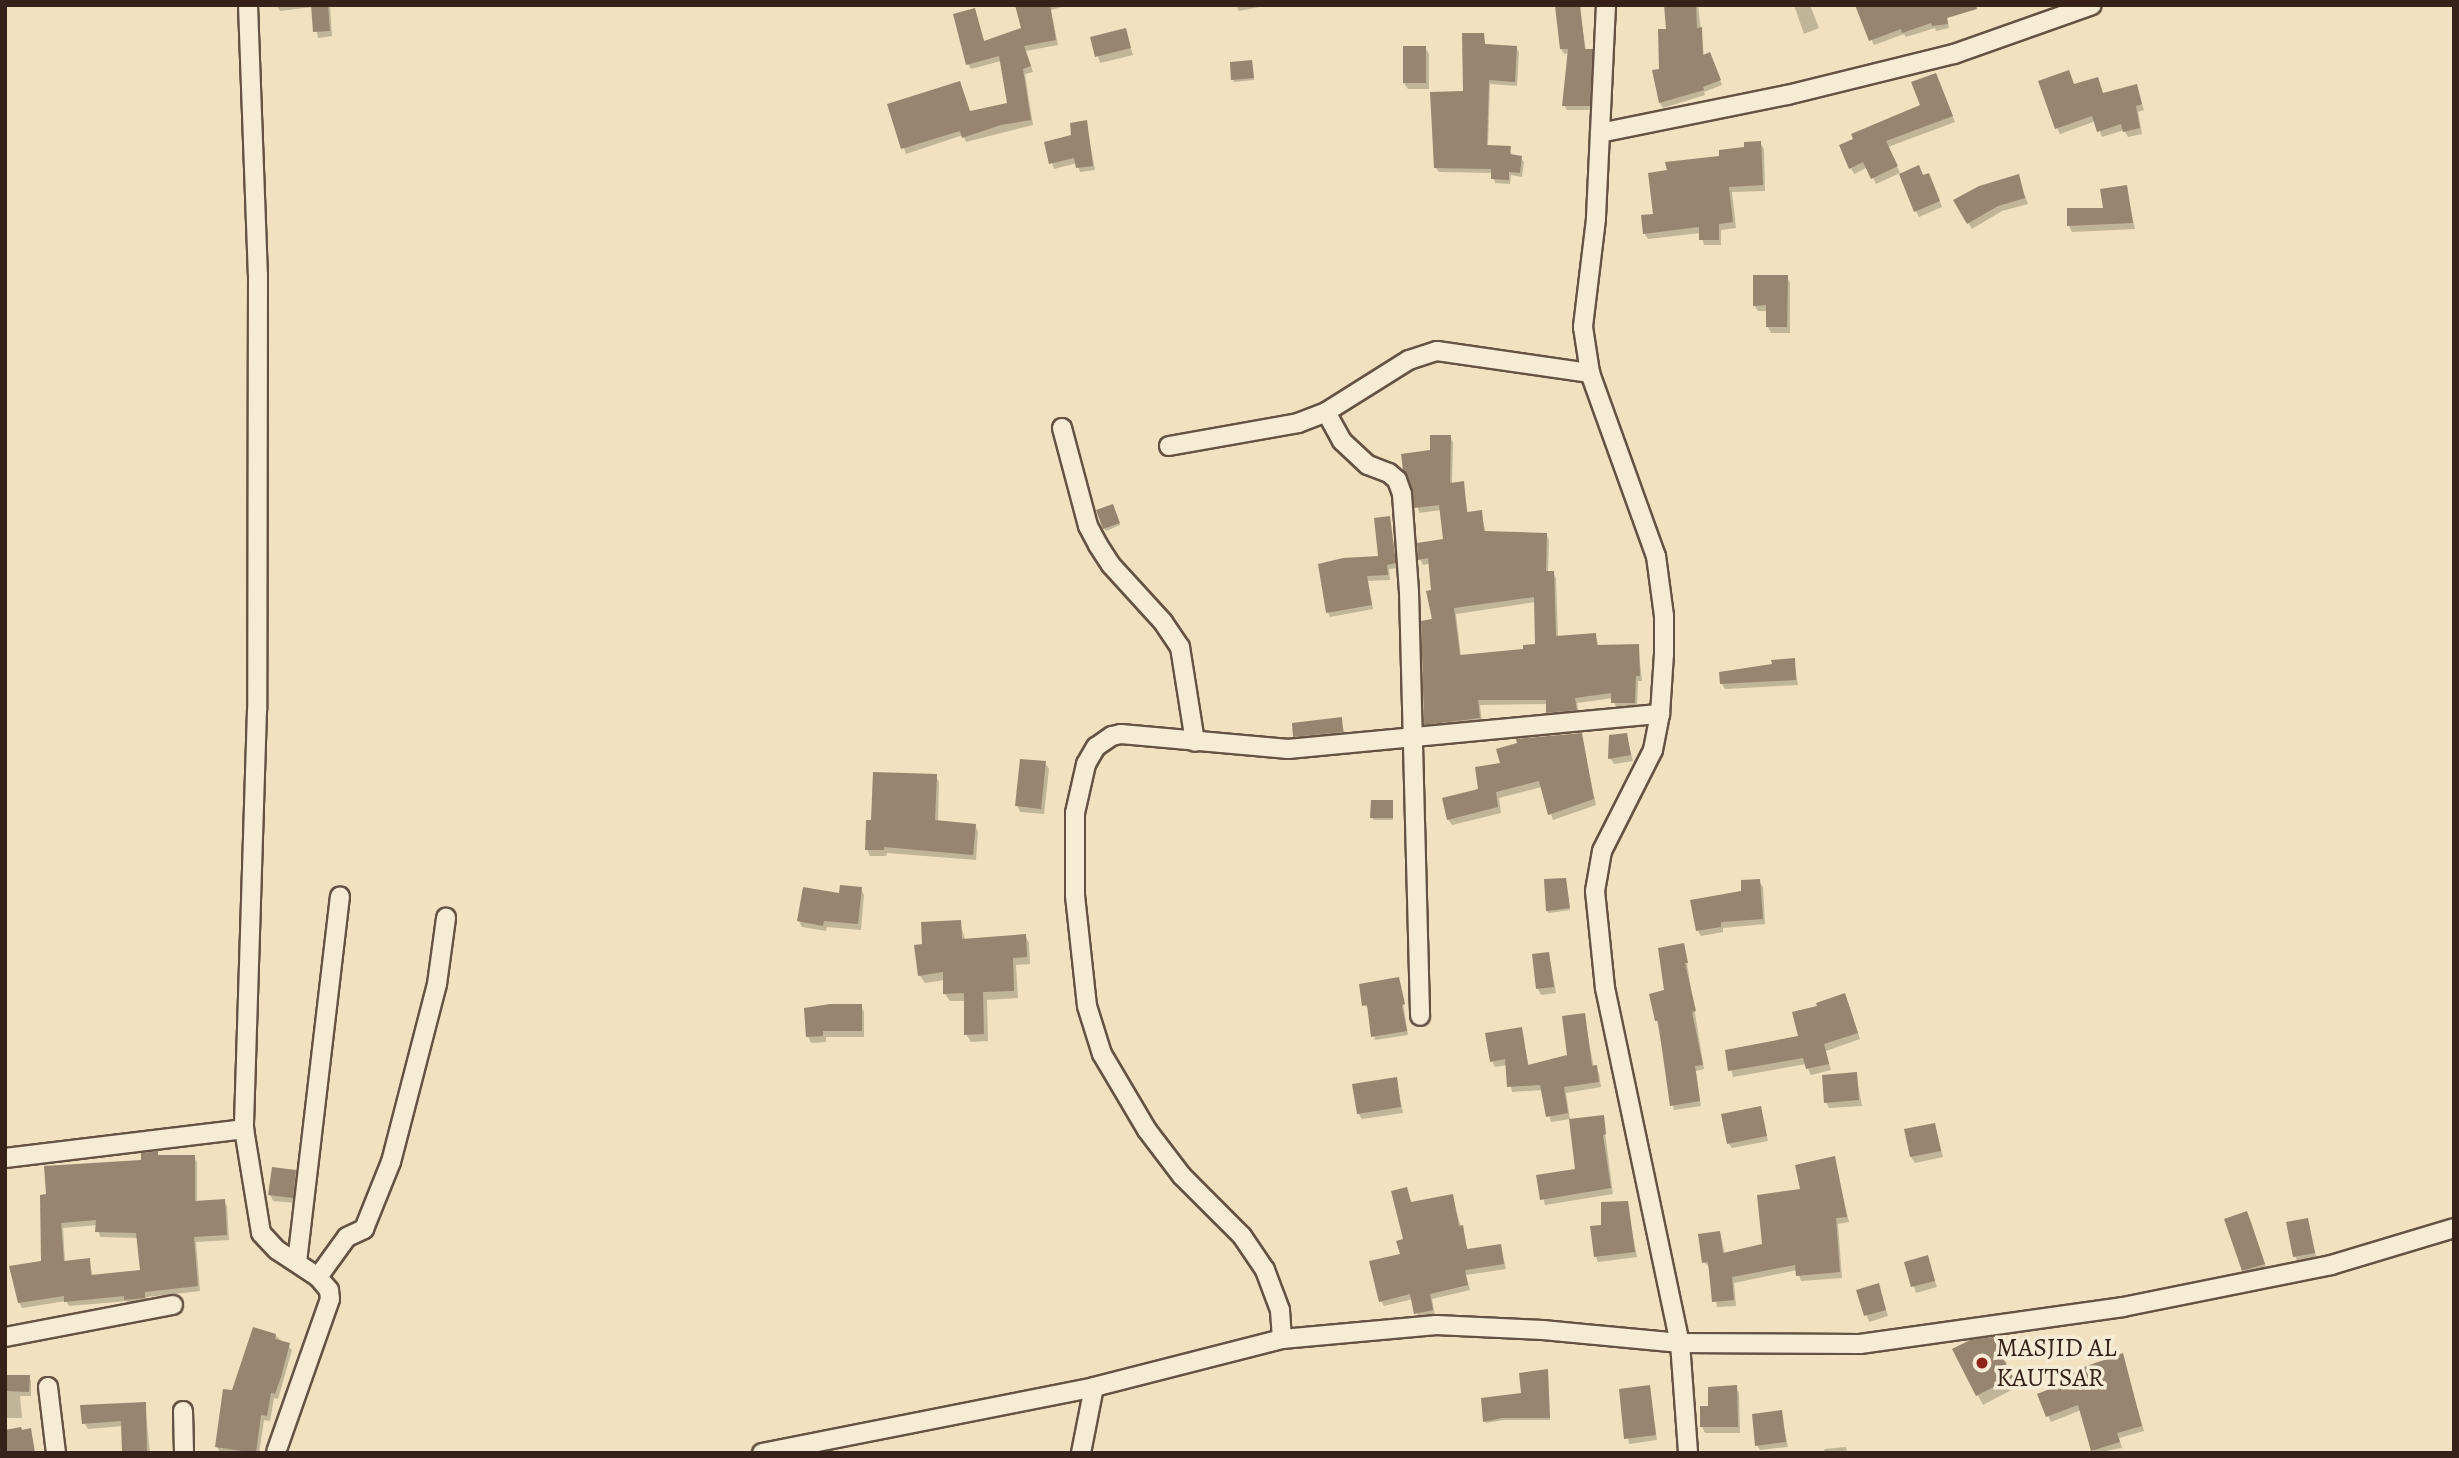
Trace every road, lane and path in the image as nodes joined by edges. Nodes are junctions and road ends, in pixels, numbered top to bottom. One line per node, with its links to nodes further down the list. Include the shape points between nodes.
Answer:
1 (248, 5): 15 (street, via 258,275 257,710)
2 (1606, 5): 4 (street)
3 (2092, 5): 4 (street, via 1954,54 1787,95)
4 (1600, 133): 5 (street, via 1596,219 1583,327)
5 (1590, 373): 6 (street, via 1437,351 1409,360); 9 (street, via 1656,556 1664,616)
6 (1326, 412): 8 (street, via 1298,424); 10 (street, via 1342,441 1368,465 1389,472 1402,494)
7 (1062, 428): 11 (street, via 1080,502 1098,545 1180,647)
8 (1168, 446)
9 (1660, 714): 10 (street); 23 (street, via 1653,750 1602,851 1595,891 1605,988)
10 (1412, 739): 11 (street, via 1288,749); 14 (street)
11 (1195, 742): 22 (street, via 1112,736 1096,747 1086,764 1074,813 1075,881 1087,1006 1102,1054 1147,1130 1182,1176 1242,1236 1265,1270 1280,1310)
12 (340, 897): 18 (street)
13 (446, 918): 19 (street, via 437,984 391,1162 364,1229 347,1237)
14 (1420, 1016)
15 (244, 1129): 16 (street); 18 (street, via 261,1233)
16 (5, 1158)
17 (2454, 1228): 23 (street, via 2331,1265 2123,1307 1860,1344)
18 (297, 1262): 19 (street)
19 (318, 1277): 27 (street, via 330,1299)
20 (173, 1305): 21 (street)
21 (5, 1337)
22 (1282, 1339): 23 (street, via 1436,1325); 25 (street)
23 (1680, 1343): 33 (street)
24 (48, 1387): 28 (street)
25 (1094, 1387): 31 (street); 32 (street)
26 (183, 1411): 29 (street)
27 (274, 1452): 30 (street)
28 (57, 1453)
29 (184, 1453)
30 (282, 1453)
31 (762, 1453)
32 (1081, 1453)
33 (1688, 1453)

